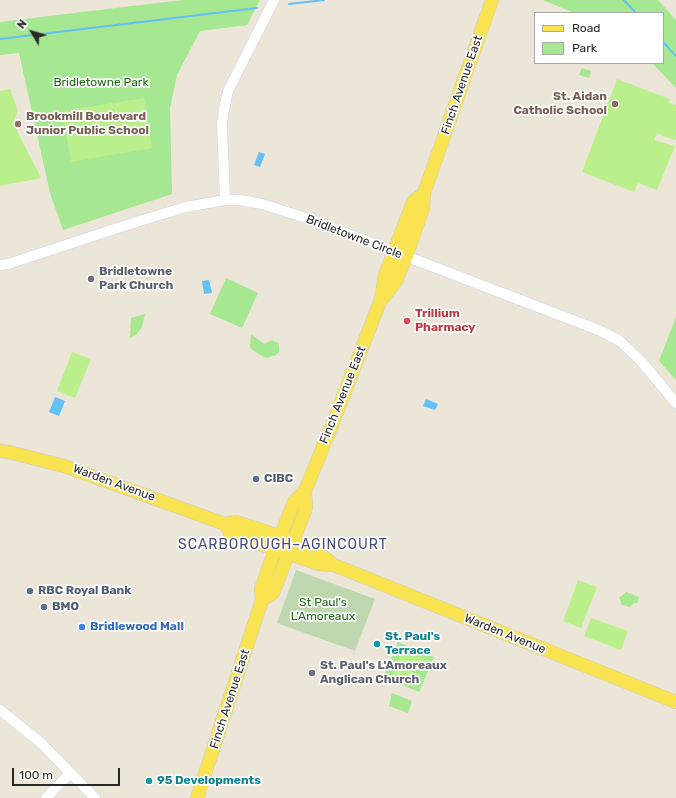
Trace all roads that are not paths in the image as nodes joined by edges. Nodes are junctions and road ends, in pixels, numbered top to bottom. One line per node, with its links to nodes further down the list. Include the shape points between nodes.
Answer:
1 (274, 0): 4 (street, via 228,91 222,125)
2 (492, 0): 3 (main road, Finch Avenue East)
3 (424, 193): 5 (main road, Finch Avenue East, via 413,202); 6 (main road, Finch Avenue East, via 423,208)
4 (225, 200): 5 (street, Bridletowne Circle, via 262,204); 7 (street, Bridletowne Circle, via 186,207)
5 (393, 252): 6 (street, Bridletowne Circle); 8 (main road, Finch Avenue East, via 385,275)
6 (406, 257): 8 (main road, Finch Avenue East, via 396,281); 9 (street, Bridletowne Circle, via 601,331 620,341)
7 (0, 265)
8 (381, 299): 11 (main road, Finch Avenue East)
9 (676, 403)
10 (0, 451): 12 (main road, Warden Avenue, via 64,466 225,524 231,534)
11 (305, 491): 12 (main road, Finch Avenue East, via 294,502); 13 (main road, Finch Avenue East, via 306,508)
12 (277, 543): 13 (main road, Warden Avenue); 14 (main road, Finch Avenue East, via 260,589)
13 (290, 548): 14 (main road, Finch Avenue East, via 273,593); 15 (main road, Warden Avenue, via 319,564 334,565)
14 (262, 600): 20 (main road, Finch Avenue East)
15 (676, 702)
16 (0, 710): 17 (street, via 41,743)
17 (70, 773): 18 (street); 19 (street)
18 (46, 798)
19 (95, 798)
20 (197, 798)

